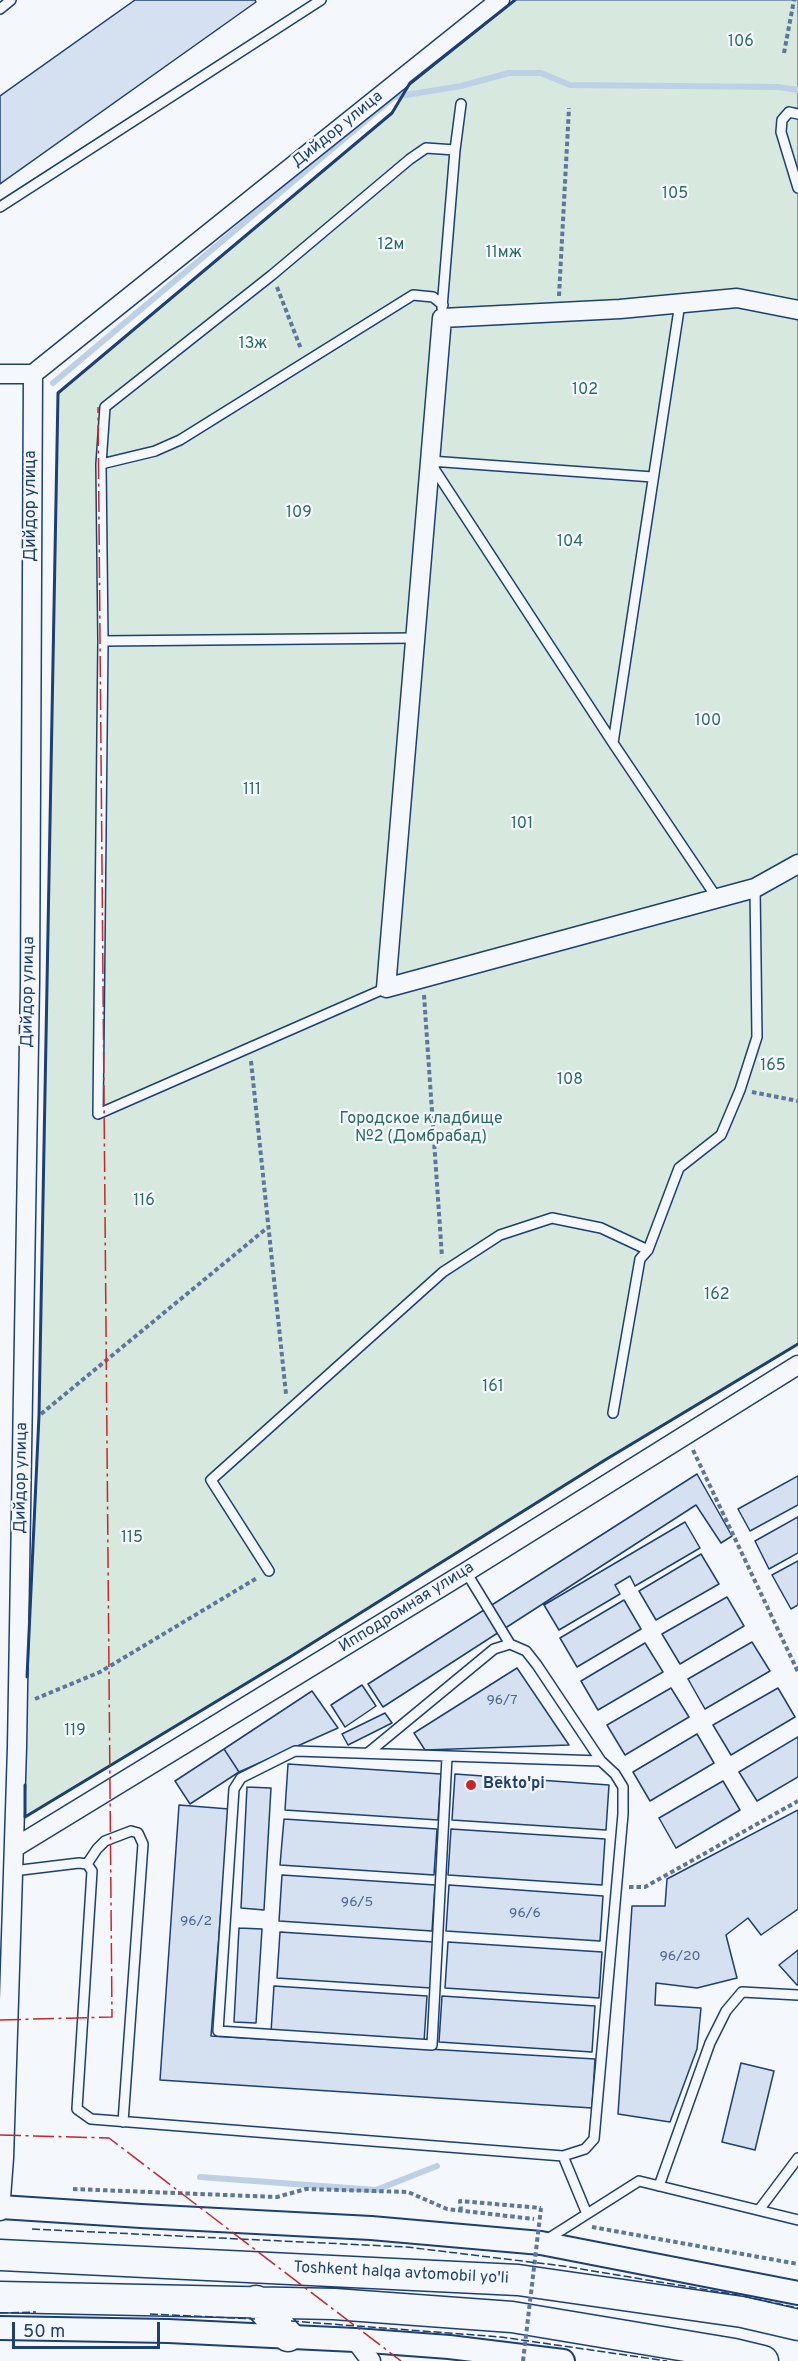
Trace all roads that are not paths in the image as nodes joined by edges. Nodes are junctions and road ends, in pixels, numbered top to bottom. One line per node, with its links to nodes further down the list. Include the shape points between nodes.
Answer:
1 (11, 0): 4 (lane)
2 (321, 0): 9 (lane)
3 (500, 0): 14 (street, Дийдор улица)
4 (0, 9)
5 (461, 104): 7 (lane)
6 (798, 114): 8 (lane, via 789,112 782,120 781,132)
7 (455, 150): 12 (lane); 16 (lane, via 426,148 105,407)
8 (798, 188)
9 (0, 207)
10 (680, 303): 11 (street, via 737,298); 12 (street, via 559,312); 17 (lane)
11 (798, 310)
12 (442, 311): 15 (street); 16 (lane, via 433,297 413,295 180,440 155,451)
13 (0, 374): 14 (street)
14 (33, 374): 31 (street, Дийдор улица, via 30,982)
15 (430, 461): 17 (lane); 18 (street); 20 (lane)
16 (101, 464): 19 (lane)
17 (653, 477): 20 (lane)
18 (415, 638): 19 (lane); 24 (street)
19 (103, 641): 24 (lane, via 98,1114)
20 (613, 743): 23 (lane)
21 (798, 864): 22 (street)
22 (755, 888): 23 (street); 25 (lane, via 757,1037 721,1135 679,1168)
23 (717, 898): 24 (street)
24 (386, 988)
25 (648, 1250): 27 (lane, via 640,1259); 28 (lane, via 601,1228 552,1218 500,1235 443,1272 211,1480)
26 (798, 1365): 29 (street, Ипподромная улица)
27 (613, 1413)
28 (269, 1571)
29 (466, 1572): 30 (lane); 35 (street, Ипподромная улица)
30 (510, 1644): 32 (lane, via 494,1649); 34 (lane, via 526,1651 537,1665)
31 (9, 1746): 35 (street, Дийдор улица)
32 (368, 1753): 33 (lane); 33 (lane, via 295,1751 241,1778 234,1789 218,2031 432,2045)
33 (447, 1757): 34 (lane)
34 (601, 1761): 41 (lane, via 623,1787 623,1814 594,2139 585,2149)
35 (14, 1848): 37 (street, Дийдор улица)
36 (87, 1864): 37 (lane); 39 (lane, via 92,1871 77,2109 91,2119); 39 (lane, via 105,1841 138,1833 143,1844)
37 (14, 1871): 40 (street, Дийдор улица)
38 (798, 1995): 43 (lane, via 742,1992 726,2012 710,2043)
39 (123, 2122): 41 (lane)
40 (1, 2146): 44 (street, Дийдор улица)
41 (563, 2156): 46 (lane)
42 (798, 2158): 45 (lane)
43 (659, 2186): 45 (lane); 46 (lane, via 639,2181)
44 (0, 2208): 48 (street, via 371,2228)
45 (759, 2210): 47 (lane)
46 (587, 2214): 48 (lane)
47 (798, 2220)
48 (541, 2243): 50 (street)
49 (0, 2255): 53 (highway, Toshkent halqa avtomobil yo'li, via 518,2280)
50 (798, 2293)
51 (0, 2297): 52 (highway, Toshkent halqa avtomobil yo'li)
52 (256, 2301): 56 (highway); 58 (highway, Toshkent halqa avtomobil yo'li, via 512,2317)
53 (742, 2312): 54 (highway, Toshkent halqa avtomobil yo'li); 58 (highway)
54 (798, 2325)
55 (0, 2328): 56 (street)
56 (288, 2336): 57 (street)
57 (355, 2340): 59 (street); 60 (street)
58 (734, 2354): 61 (highway, Toshkent halqa avtomobil yo'li)
59 (371, 2361)
60 (563, 2361)
61 (763, 2361)

